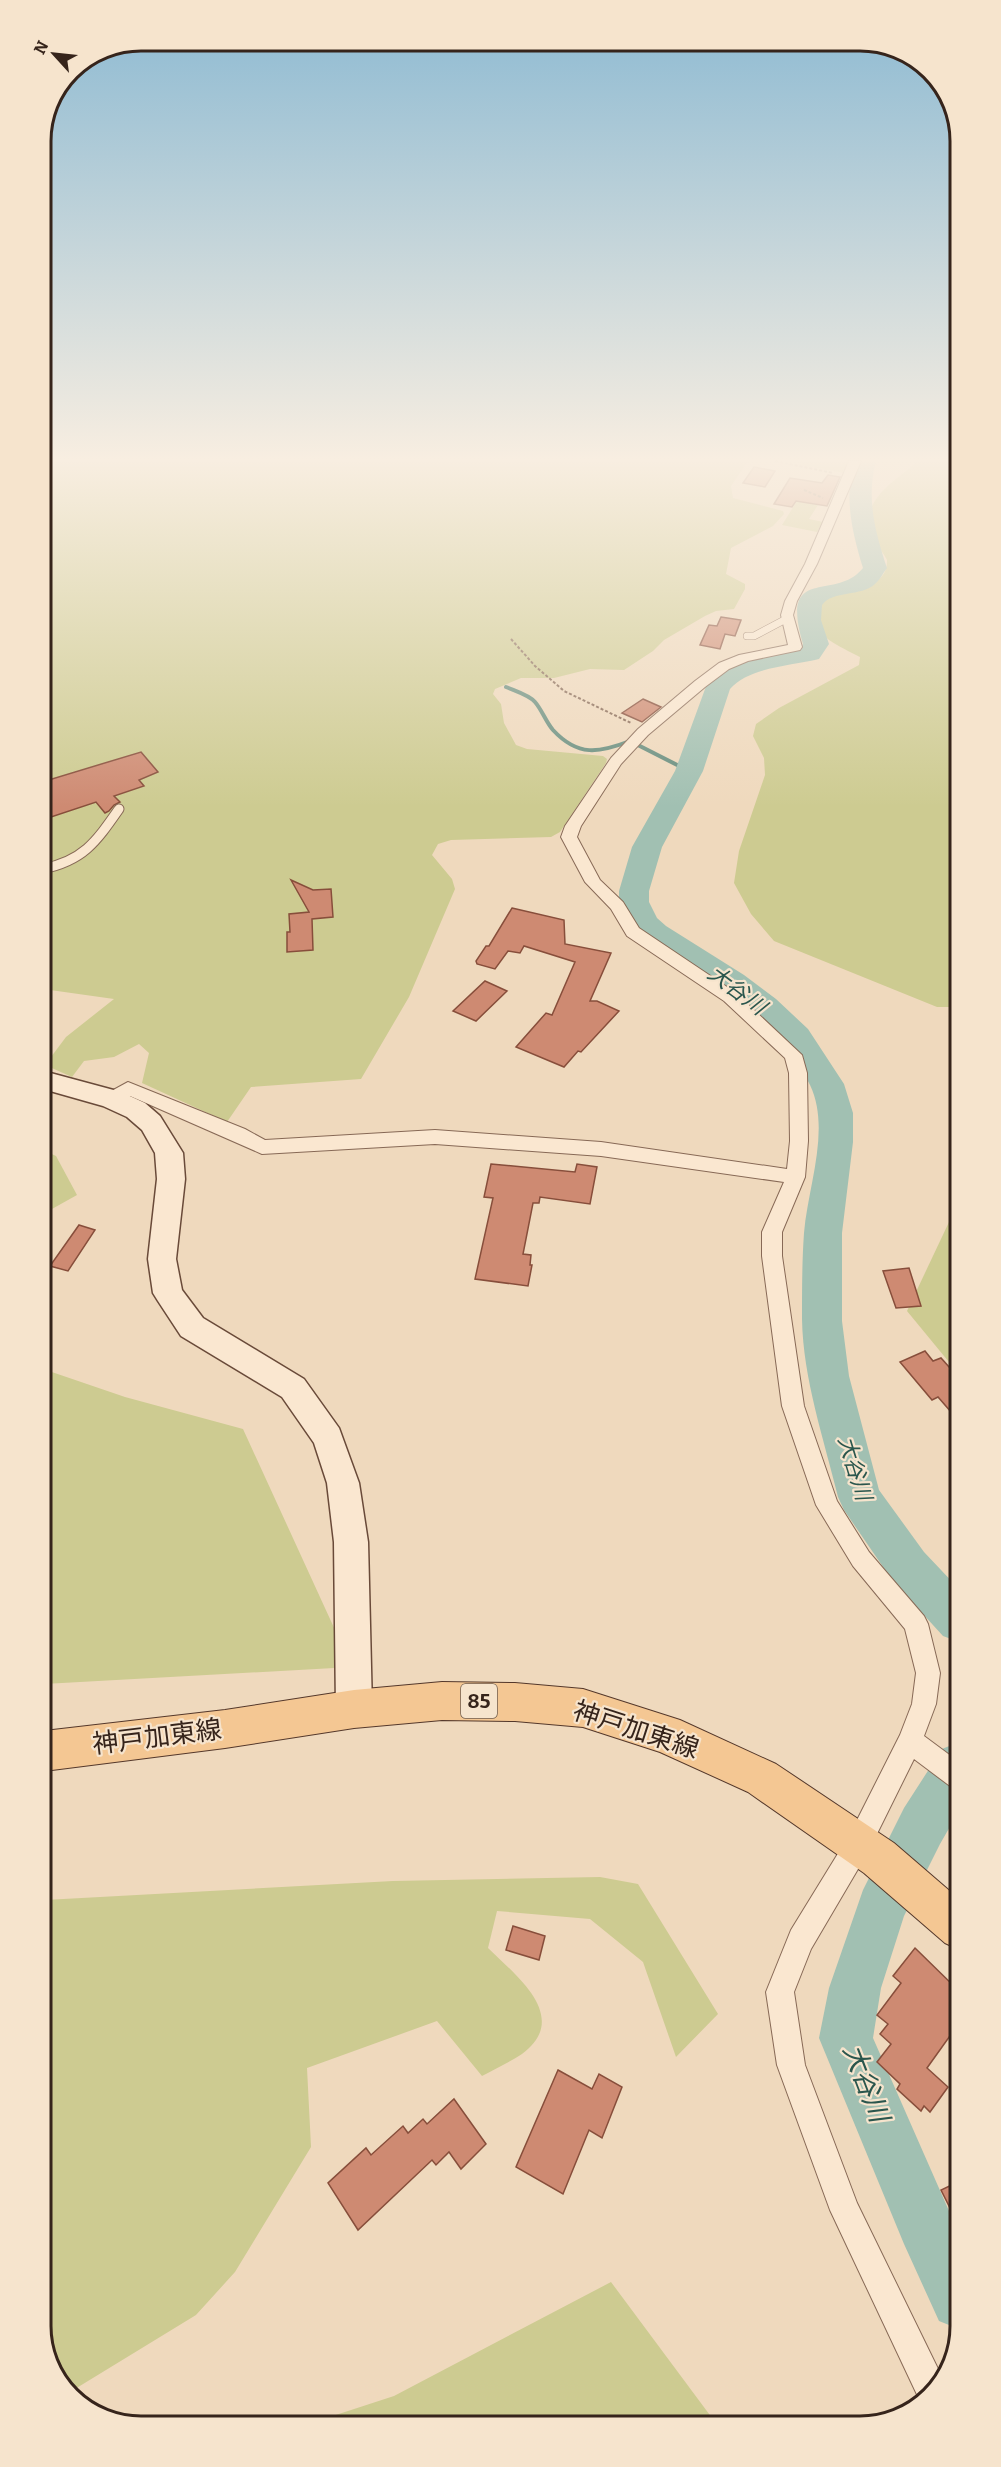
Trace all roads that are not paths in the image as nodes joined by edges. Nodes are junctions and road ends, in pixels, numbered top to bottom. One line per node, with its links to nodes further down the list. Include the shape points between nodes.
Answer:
1 (804, 576): 2 (street, via 791,601)
2 (788, 618): 3 (lane); 8 (street, via 795,647 744,658 724,666 700,684 643,732 602,779 569,837 593,882 617,906 633,932 730,997 793,1055 798,1073)
3 (747, 636)
4 (119, 809): 5 (lane, via 91,849)
5 (51, 868)
6 (51, 1082): 7 (street)
7 (112, 1099): 8 (street, via 128,1088 262,1147 435,1137 601,1149); 9 (street, via 136,1110 151,1123 169,1153 171,1179 162,1259 168,1293 192,1327 293,1388 328,1438 343,1483 351,1542)
8 (796, 1177): 10 (street, via 772,1232 793,1406 827,1505 861,1559 916,1624 928,1673)
9 (354, 1709): 11 (main road, 神戸加東線 / 85); 13 (main road, 神戸加東線 / 85, via 442,1701 583,1708 666,1734 762,1778)
10 (918, 1747): 12 (street); 13 (street)
11 (51, 1750)
12 (950, 1770)
13 (869, 1850): 14 (main road, 神戸加東線 / 85); 15 (street, via 801,1940 780,1992 791,2065 845,2210)
14 (950, 1919)
15 (928, 2384)

